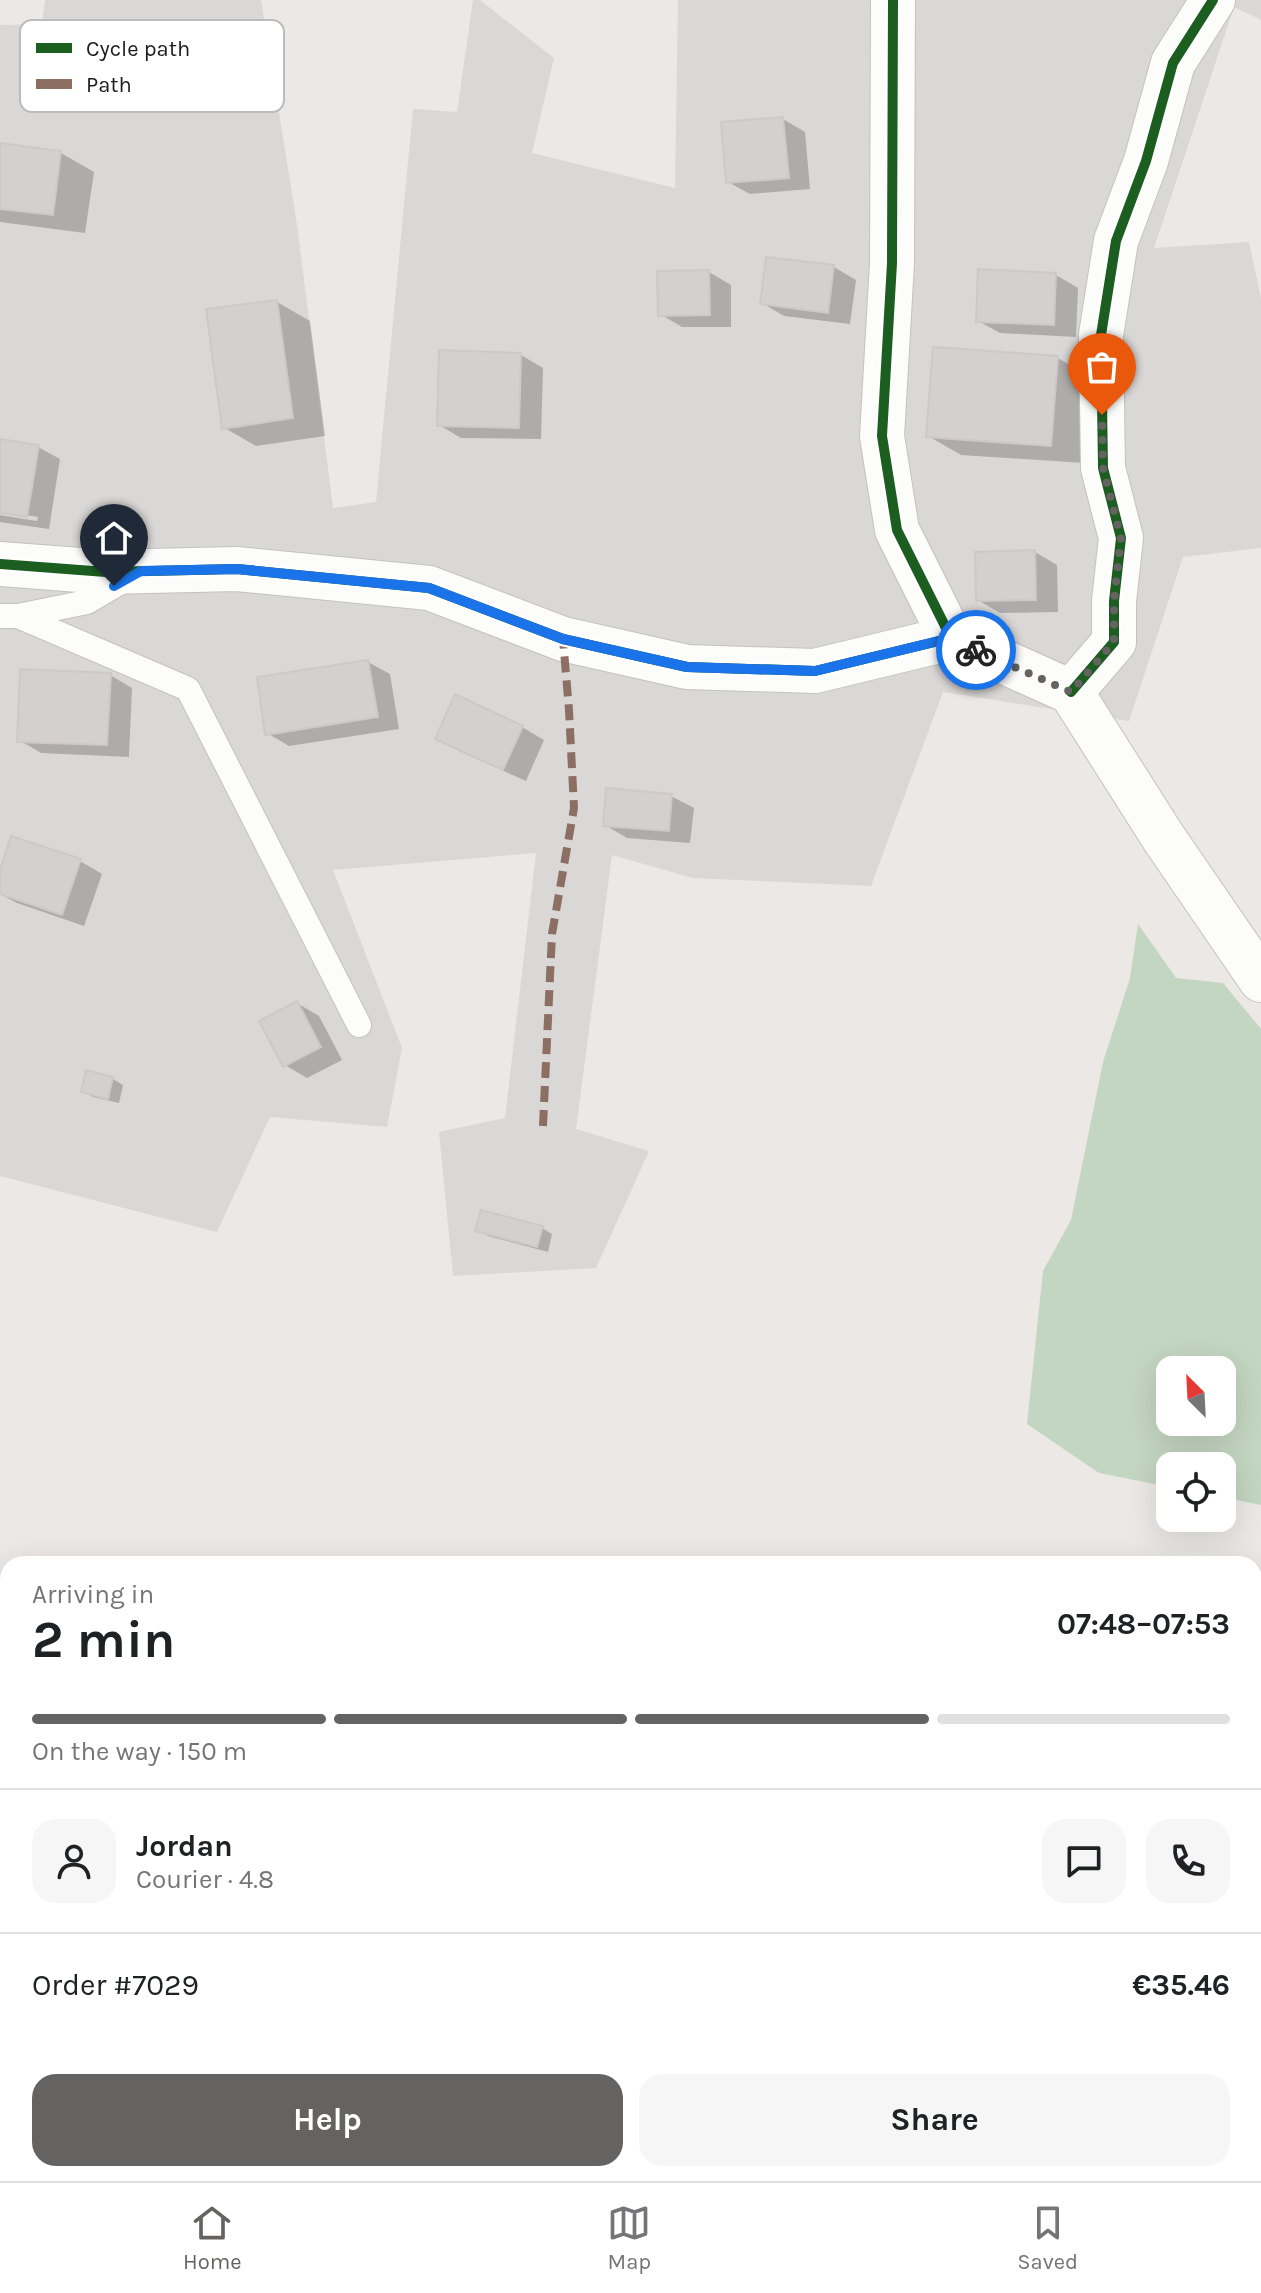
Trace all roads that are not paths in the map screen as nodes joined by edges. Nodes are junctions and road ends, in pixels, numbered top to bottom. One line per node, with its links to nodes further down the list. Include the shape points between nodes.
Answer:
1 (893, 0): 6 (street, via 892,263 882,436 897,530)
2 (1213, 0): 7 (street, via 1173,63 1146,161 1116,241 1101,335 1103,468 1121,538 1114,642)
3 (0, 564): 4 (street)
4 (141, 571): 5 (lane, via 87,602); 6 (street, via 237,569 429,588 563,639 687,667 815,671)
5 (9, 616): 9 (lane, via 188,689)
6 (951, 638): 7 (street)
7 (1071, 692): 8 (street)
8 (1261, 980)
9 (359, 1025)

